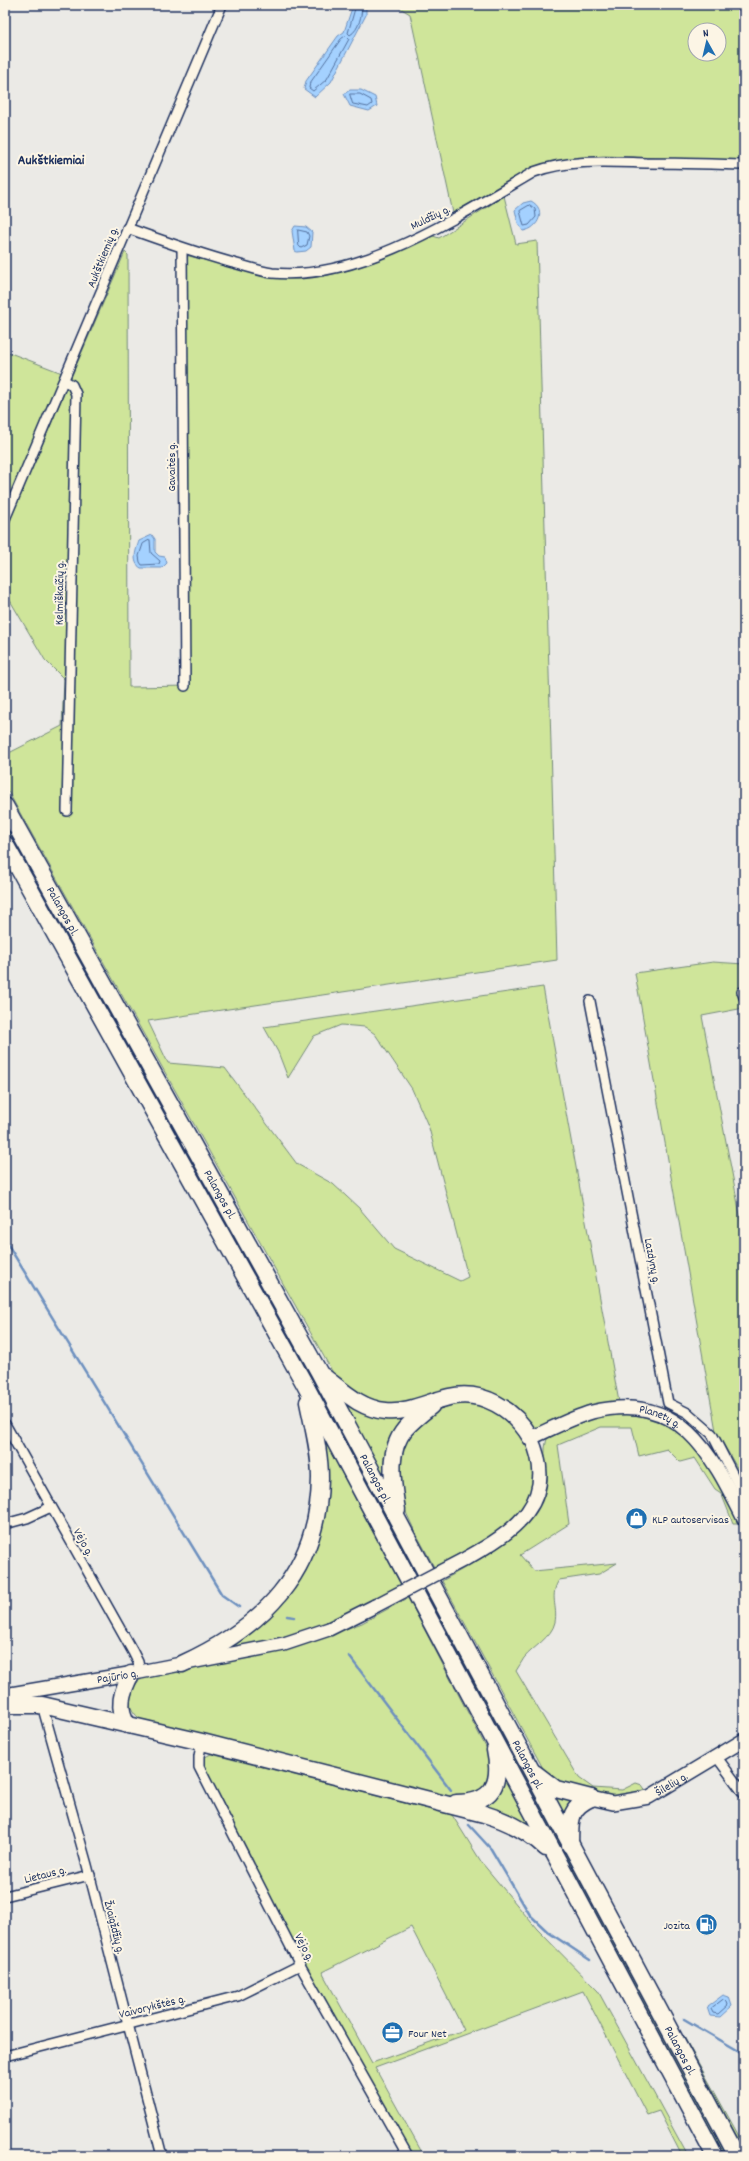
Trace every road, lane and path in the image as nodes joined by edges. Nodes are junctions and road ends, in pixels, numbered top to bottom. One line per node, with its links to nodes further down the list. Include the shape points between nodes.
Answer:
1 (222, 5): 3 (street, Aukštkiemių g.)
2 (744, 165): 4 (street, Muldžių g., via 612,162 566,163 548,167 534,172 440,226 360,262 318,272 270,272)
3 (127, 228): 4 (street, Muldžių g.); 5 (street, Aukštkiemių g.)
4 (182, 248): 7 (street, Gavaitės g.)
5 (65, 381): 6 (street, Aukštkiemių g.); 9 (street, Kelmiškaičių g., via 72,385 76,394)
6 (5, 519)
7 (185, 686)
8 (5, 806): 12 (highway, Palangos pl.)
9 (66, 811)
10 (5, 844): 13 (highway, Palangos pl.)
11 (590, 1001): 17 (street, Lazdynų g., via 668,1403 688,1413 712,1434)
12 (319, 1372): 14 (highway, via 357,1402 376,1409 405,1410); 20 (highway, Palangos pl.)
13 (304, 1383): 22 (highway, via 317,1444 320,1478 318,1506 304,1555 294,1575 264,1613 233,1636); 30 (highway, Palangos pl.)
14 (434, 1402): 16 (highway, via 458,1396 487,1399 512,1414); 20 (highway, via 405,1429 394,1455 393,1483)
15 (5, 1424): 18 (street, Vėjo g.)
16 (531, 1438): 19 (main road, Planetų g., via 576,1417 607,1409 638,1409 664,1417 691,1433 708,1452); 22 (main road, Pajūrio g., bridge, via 539,1472 536,1495 530,1509 511,1530 465,1559 345,1622 277,1645)
17 (744, 1496)
18 (51, 1507): 21 (street); 23 (street, Vėjo g., via 135,1657)
19 (744, 1519)
20 (399, 1523): 34 (highway, Palangos pl.)
21 (5, 1524)
22 (182, 1664): 23 (main road, Pajūrio g.)
23 (135, 1673): 24 (main road, Pajūrio g.); 29 (highway, via 123,1692 121,1705 121,1715)
24 (52, 1688): 25 (main road, Pajūrio g.); 26 (main road, Pajūrio g.)
25 (5, 1695)
26 (5, 1701)
27 (5, 1705): 28 (highway)
28 (42, 1705): 29 (highway); 40 (street, Žvaigždžių g.)
29 (128, 1724): 32 (highway)
30 (492, 1738): 37 (highway, via 498,1772 490,1792 476,1802); 39 (highway, Palangos pl.)
31 (744, 1740): 33 (main road, Šilelių g.)
32 (202, 1742): 37 (highway); 42 (street, Vėjo g., via 199,1767)
33 (716, 1756): 35 (street); 36 (main road, Šilelių g., via 649,1796 613,1803)
34 (531, 1770): 36 (highway, via 556,1789); 38 (highway, Palangos pl.)
35 (744, 1794)
36 (591, 1798): 38 (highway, via 576,1806 572,1816)
37 (443, 1803): 39 (highway, via 505,1820 532,1834)
38 (570, 1845): 48 (highway, Palangos pl.)
39 (556, 1857): 47 (highway, Palangos pl.)
40 (90, 1875): 41 (street, Lietaus g.); 43 (street, Žvaigždžių g.)
41 (5, 1896)
42 (300, 1965): 43 (street, Vaivorykštės g., via 238,1996); 46 (street, Vėjo g.)
43 (127, 2024): 44 (street, Vaivorykštės g.); 45 (street, Žvaigždžių g.)
44 (5, 2056)
45 (162, 2156)
46 (408, 2156)
47 (715, 2156)
48 (737, 2156)

